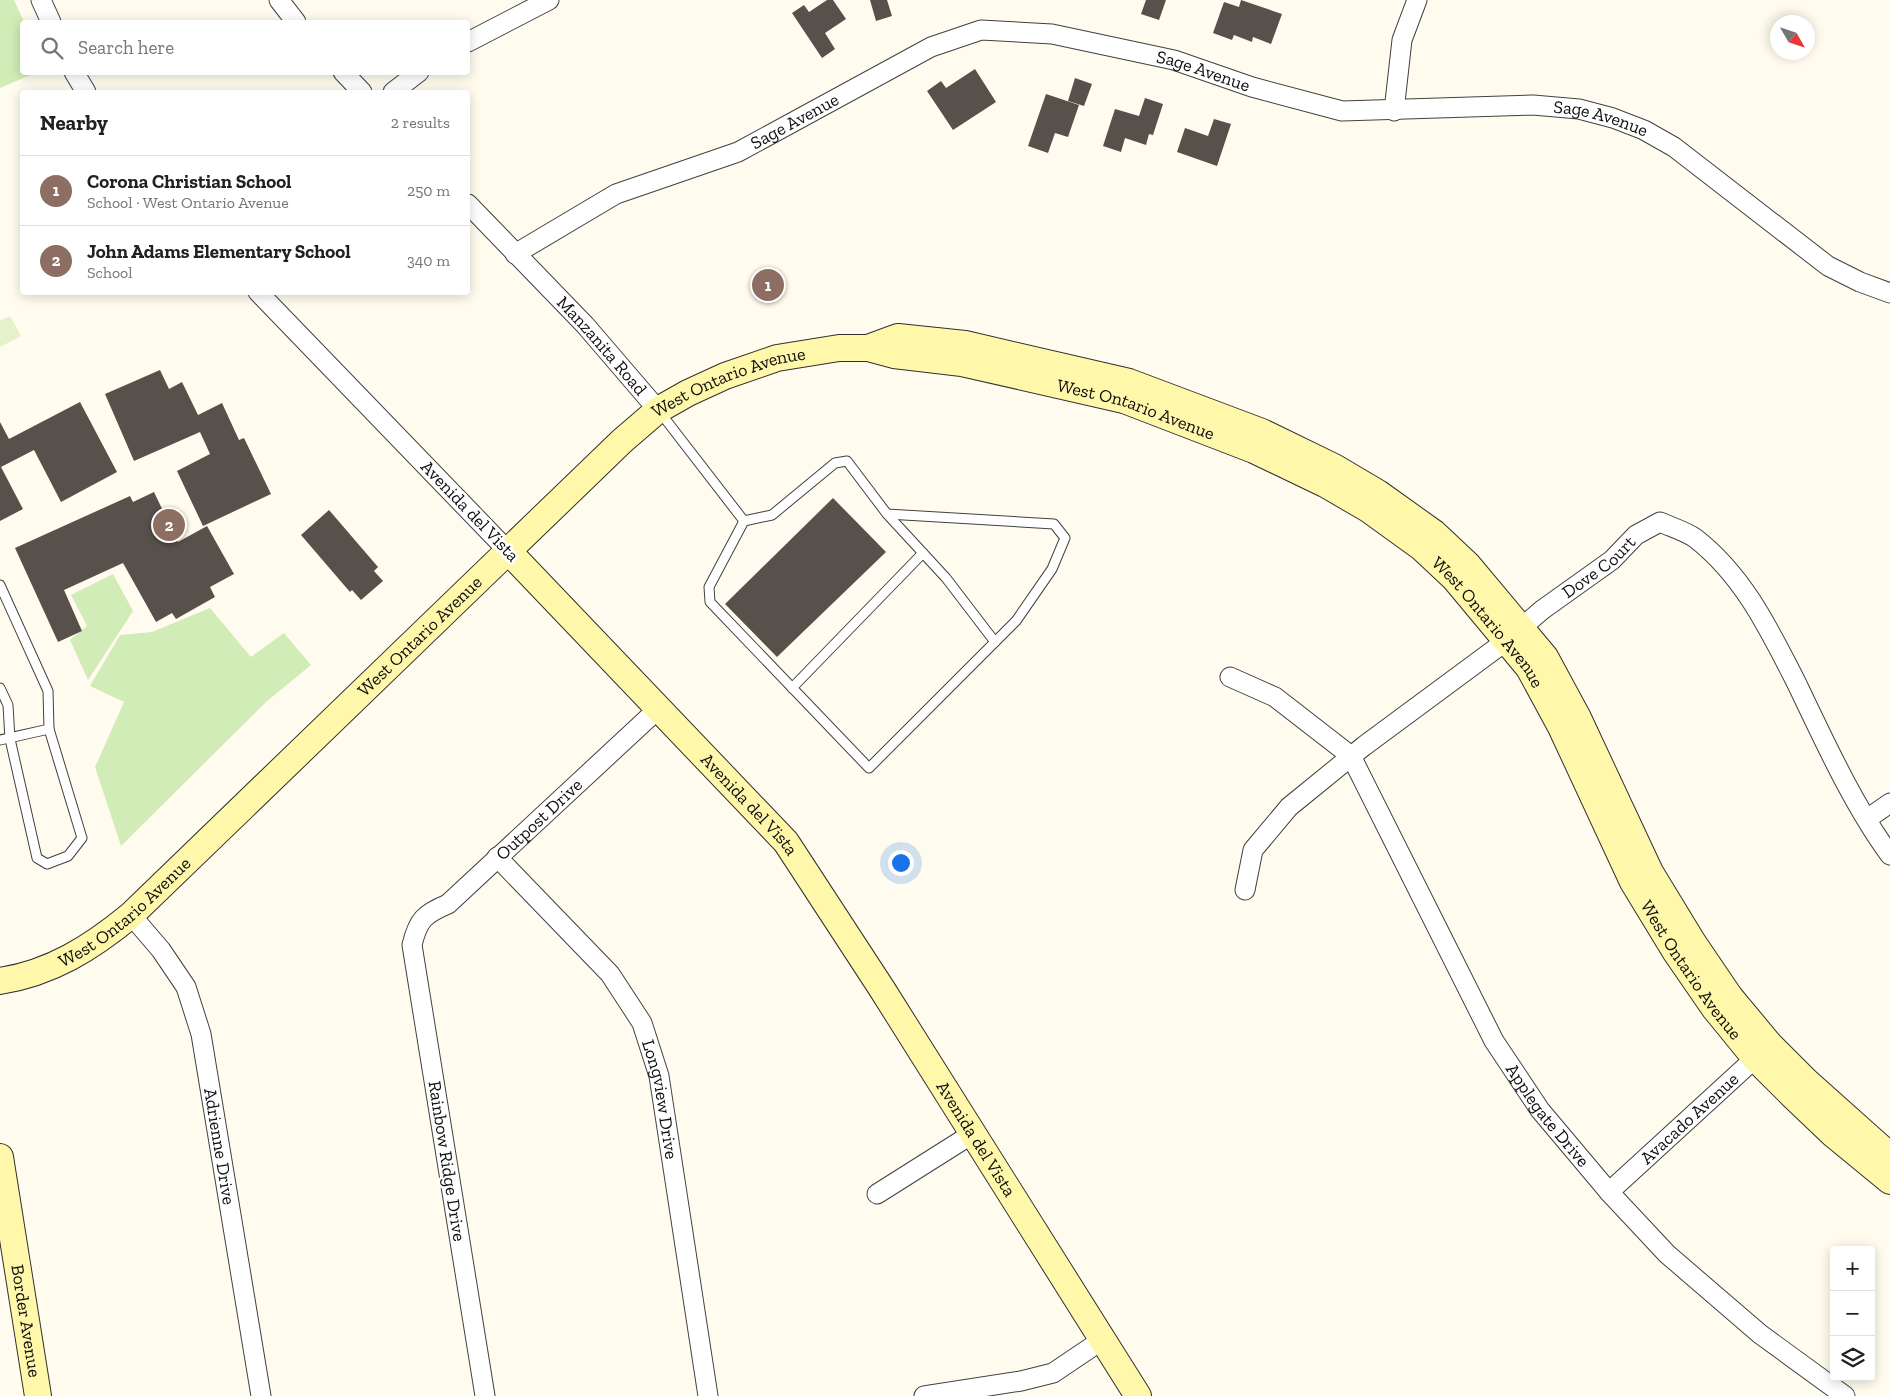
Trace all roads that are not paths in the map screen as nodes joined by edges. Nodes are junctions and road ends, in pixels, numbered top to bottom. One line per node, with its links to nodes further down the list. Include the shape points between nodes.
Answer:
1 (42, 0): 5 (street)
2 (280, 0): 6 (street)
3 (549, 0): 7 (street)
4 (1416, 0): 14 (street, via 1402,40)
5 (51, 20)
6 (295, 20)
7 (470, 41)
8 (76, 75): 11 (street)
9 (346, 75): 12 (street)
10 (415, 75): 13 (street)
11 (85, 90)
12 (360, 90)
13 (396, 90)
14 (1394, 110): 16 (street, Sage Avenue, via 1342,111 1252,87 1174,60 1052,34 981,30 930,47 738,152 616,194); 17 (street, Sage Avenue, via 1532,105 1580,109 1613,118 1674,147 1828,266)
15 (470, 206): 16 (street, Manzanita Road)
16 (515, 254): 19 (street, Manzanita Road, via 584,325)
17 (1890, 293)
18 (261, 295): 22 (street, Avenida del Vista)
19 (658, 410): 21 (lane, Manzanita Road); 22 (main road, West Ontario Avenue); 25 (main road, West Ontario Avenue, via 725,376 777,358 839,348 868,348 894,356 962,363 1124,400 1254,450 1368,509 1422,548)
20 (887, 514): 21 (lane, via 847,461 835,463 772,515); 23 (lane); 26 (lane, via 1054,524 1064,538 1052,569 1016,621)
21 (744, 521): 29 (lane, via 709,587 710,602)
22 (508, 551): 30 (main road, Avenida del Vista); 40 (main road, West Ontario Avenue)
23 (923, 553): 26 (lane); 29 (lane)
24 (0, 585): 31 (lane, via 48,691)
25 (1513, 635): 34 (street, Dove Court); 36 (street, Dove Court, via 1612,560 1636,535 1660,522 1694,537 1740,583 1765,620); 43 (main road, West Ontario Avenue, via 1561,727 1633,882 1715,1009)
26 (995, 642): 29 (lane, via 869,768)
27 (1230, 677): 34 (street, via 1275,697)
28 (0, 688): 32 (lane, via 8,705)
29 (792, 688)
30 (659, 708): 38 (street, Outpost Drive); 44 (main road, Avenida del Vista, via 786,842)
31 (50, 729): 32 (lane); 32 (lane, via 82,838 68,856 47,864 37,858)
32 (10, 739): 33 (lane)
33 (0, 740)
34 (1351, 756): 39 (street, Dove Court, via 1289,807 1253,850); 48 (street, Applegate Drive, via 1494,1041 1540,1110)
35 (1890, 803): 36 (street)
36 (1867, 819): 37 (street, Dove Court)
37 (1890, 855)
38 (497, 857): 41 (street, Outpost Drive, via 448,904 429,912); 54 (street, Longview Drive, via 610,974 642,1023 659,1076)
39 (1244, 890)
40 (131, 915): 42 (main road, West Ontario Avenue, via 70,959 43,971); 52 (street, Adrienne Drive, via 161,950 186,987 201,1034)
41 (417, 926): 53 (street, Rainbow Ridge Drive, via 412,945)
42 (0, 981)
43 (1762, 1051): 45 (main road, West Ontario Avenue); 47 (main road, West Ontario Avenue, via 1834,1134); 48 (street, Avacado Avenue)
44 (972, 1134): 49 (street); 50 (main road, Avenida del Vista)
45 (1890, 1156)
46 (0, 1157): 51 (main road, Border Avenue)
47 (1890, 1181)
48 (1609, 1192): 57 (street, Applegate Drive, via 1667,1254 1760,1334)
49 (877, 1194)
50 (1102, 1340): 55 (street, via 1053,1373); 56 (main road, Avenida del Vista)
51 (38, 1396)
52 (261, 1396)
53 (485, 1396)
54 (708, 1396)
55 (924, 1396)
56 (1138, 1396)
57 (1845, 1396)

